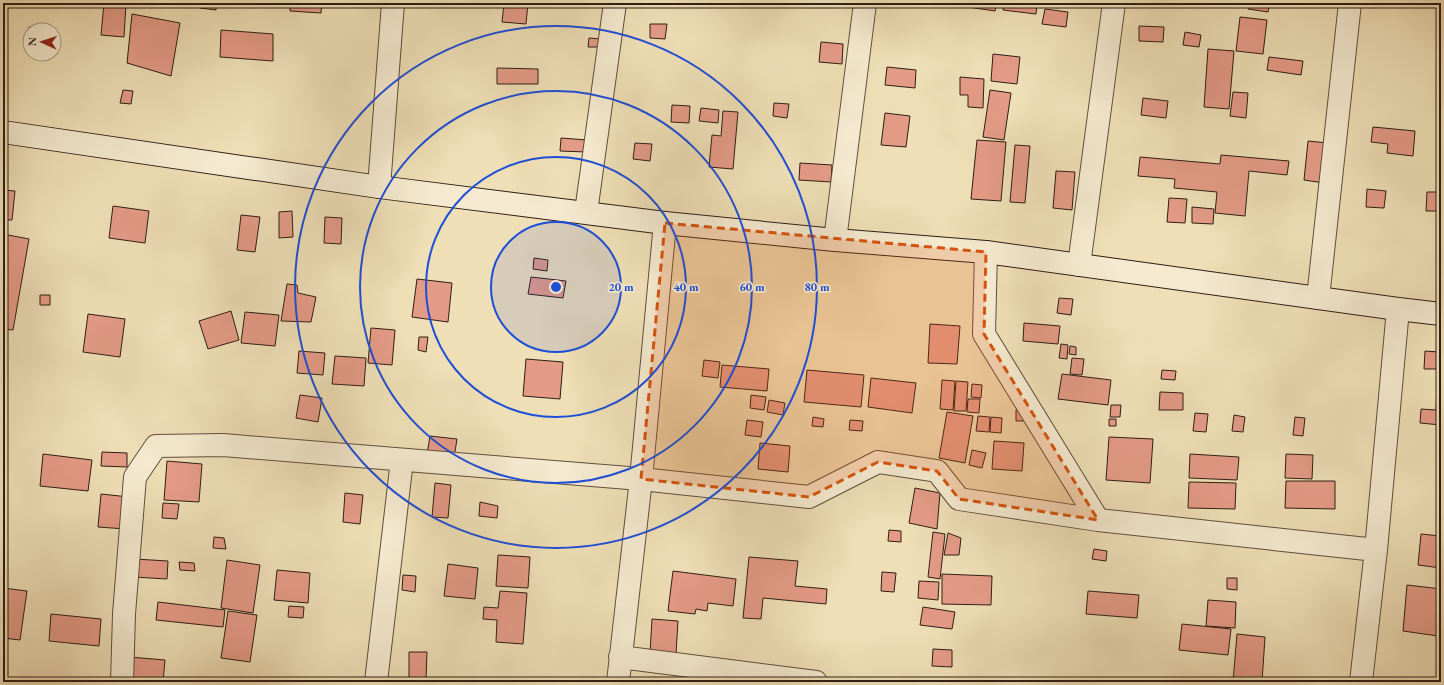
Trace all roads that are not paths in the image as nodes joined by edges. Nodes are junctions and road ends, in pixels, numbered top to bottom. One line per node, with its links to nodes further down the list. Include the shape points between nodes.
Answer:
1 (393, 3): 7 (street)
2 (615, 3): 8 (street)
3 (865, 3): 10 (street)
4 (1114, 3): 12 (street)
5 (1350, 3): 13 (street)
6 (3, 132): 7 (street)
7 (379, 187): 8 (street)
8 (586, 212): 9 (street)
9 (665, 223): 10 (street); 17 (street)
10 (835, 240): 11 (street)
11 (986, 252): 12 (street); 18 (street, via 984,334)
12 (1079, 265): 13 (street)
13 (1318, 298): 14 (street)
14 (1398, 309): 15 (street); 19 (street)
15 (1441, 314)
16 (402, 460): 17 (street); 21 (street, via 223,445 156,446 135,477 124,614); 22 (street)
17 (641, 479): 18 (street, via 809,498 878,462 937,471 959,499); 20 (street)
18 (1098, 520): 19 (street)
19 (1376, 550): 25 (street)
20 (620, 657): 23 (street); 24 (street)
21 (122, 682)
22 (376, 682)
23 (618, 682)
24 (816, 682)
25 (1361, 682)

